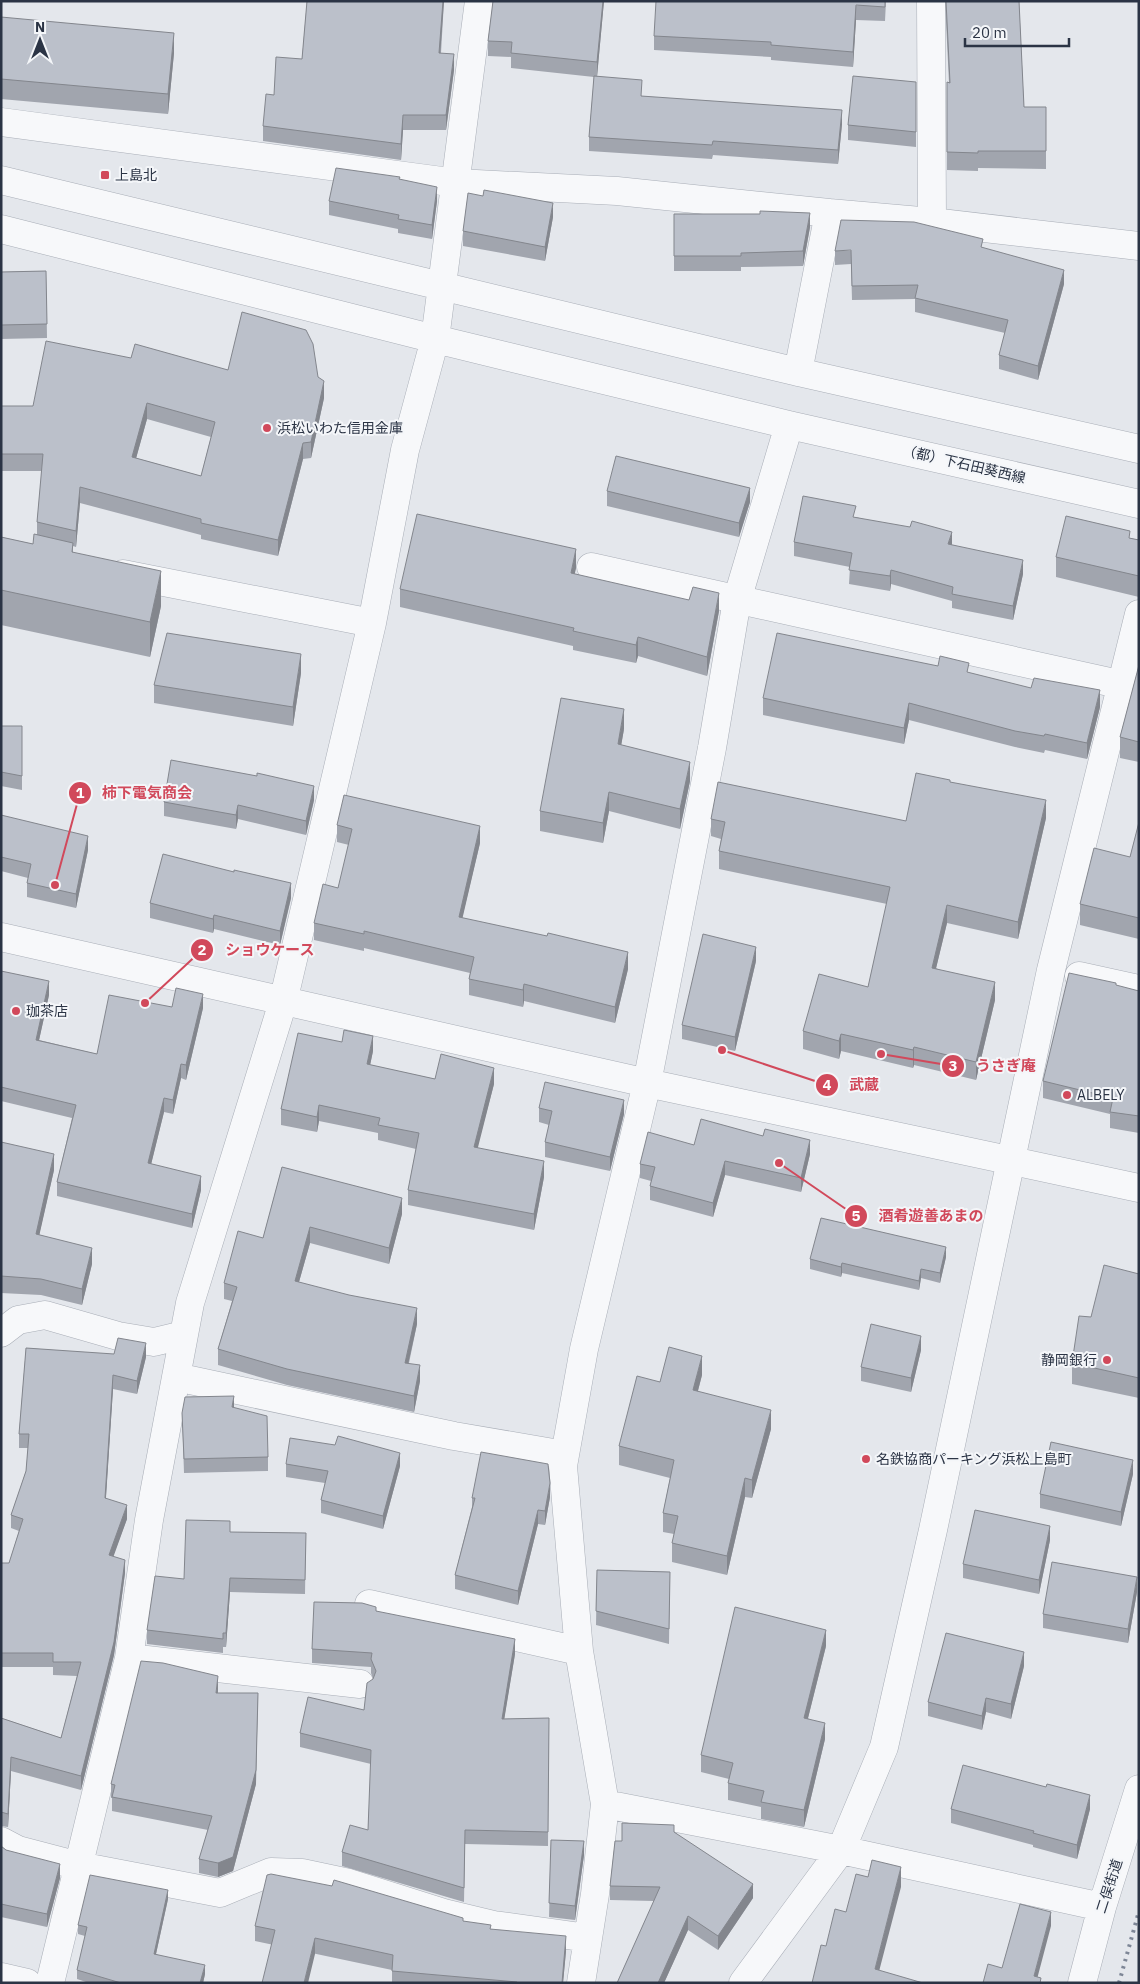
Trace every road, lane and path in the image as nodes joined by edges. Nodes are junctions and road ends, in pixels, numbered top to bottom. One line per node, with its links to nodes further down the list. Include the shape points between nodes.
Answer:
1 (479, 1): 5 (street)
2 (931, 1): 7 (street)
3 (1, 122): 5 (street)
4 (1, 180): 10 (street)
5 (457, 183): 6 (street, via 617,191); 10 (street)
6 (829, 212): 7 (street); 12 (street)
7 (932, 222): 9 (street)
8 (1, 229): 11 (street, （都）下石田葵西線)
9 (1139, 246)
10 (444, 286): 11 (street); 12 (street)
11 (435, 339): 13 (street, （都）下石田葵西線); 20 (street, via 405,450)
12 (798, 372): 14 (street)
13 (789, 424): 15 (street, （都）下石田葵西線); 18 (street)
14 (1139, 449)
15 (1139, 504)
16 (591, 567): 18 (street)
17 (103, 570): 20 (street)
18 (737, 600): 21 (street); 26 (street, via 712,748)
19 (1139, 614): 21 (street)
20 (372, 623): 25 (street)
21 (1123, 685): 23 (street)
22 (1, 936): 25 (street)
23 (1052, 970): 24 (street); 27 (street)
24 (1139, 989)
25 (283, 1002): 26 (street); 30 (street, via 190,1302)
26 (647, 1083): 27 (street); 32 (street, via 584,1349)
27 (1010, 1160): 28 (street); 40 (street, via 884,1747)
28 (1139, 1188)
29 (1, 1333): 30 (street, via 18,1320 46,1315 118,1336 154,1342)
30 (184, 1335): 31 (street)
31 (176, 1377): 32 (street, via 454,1436); 35 (street, via 149,1520)
32 (565, 1455): 34 (street, via 563,1466)
33 (369, 1604): 34 (street)
34 (578, 1651): 38 (street)
35 (129, 1658): 36 (street); 41 (street)
36 (360, 1684)
37 (1139, 1789): 42 (street, 二俣街道)
38 (605, 1804): 40 (street); 43 (street)
39 (1, 1841): 41 (street, via 18,1850)
40 (841, 1850): 42 (street); 48 (street)
41 (79, 1866): 43 (street, via 220,1893 271,1872 302,1873 494,1925); 46 (street)
42 (1102, 1907): 49 (street, 二俣街道)
43 (588, 1938): 47 (street)
44 (1, 1977): 45 (street)
45 (27, 1983)
46 (50, 1983)
47 (581, 1983)
48 (743, 1983)
49 (1082, 1983)

